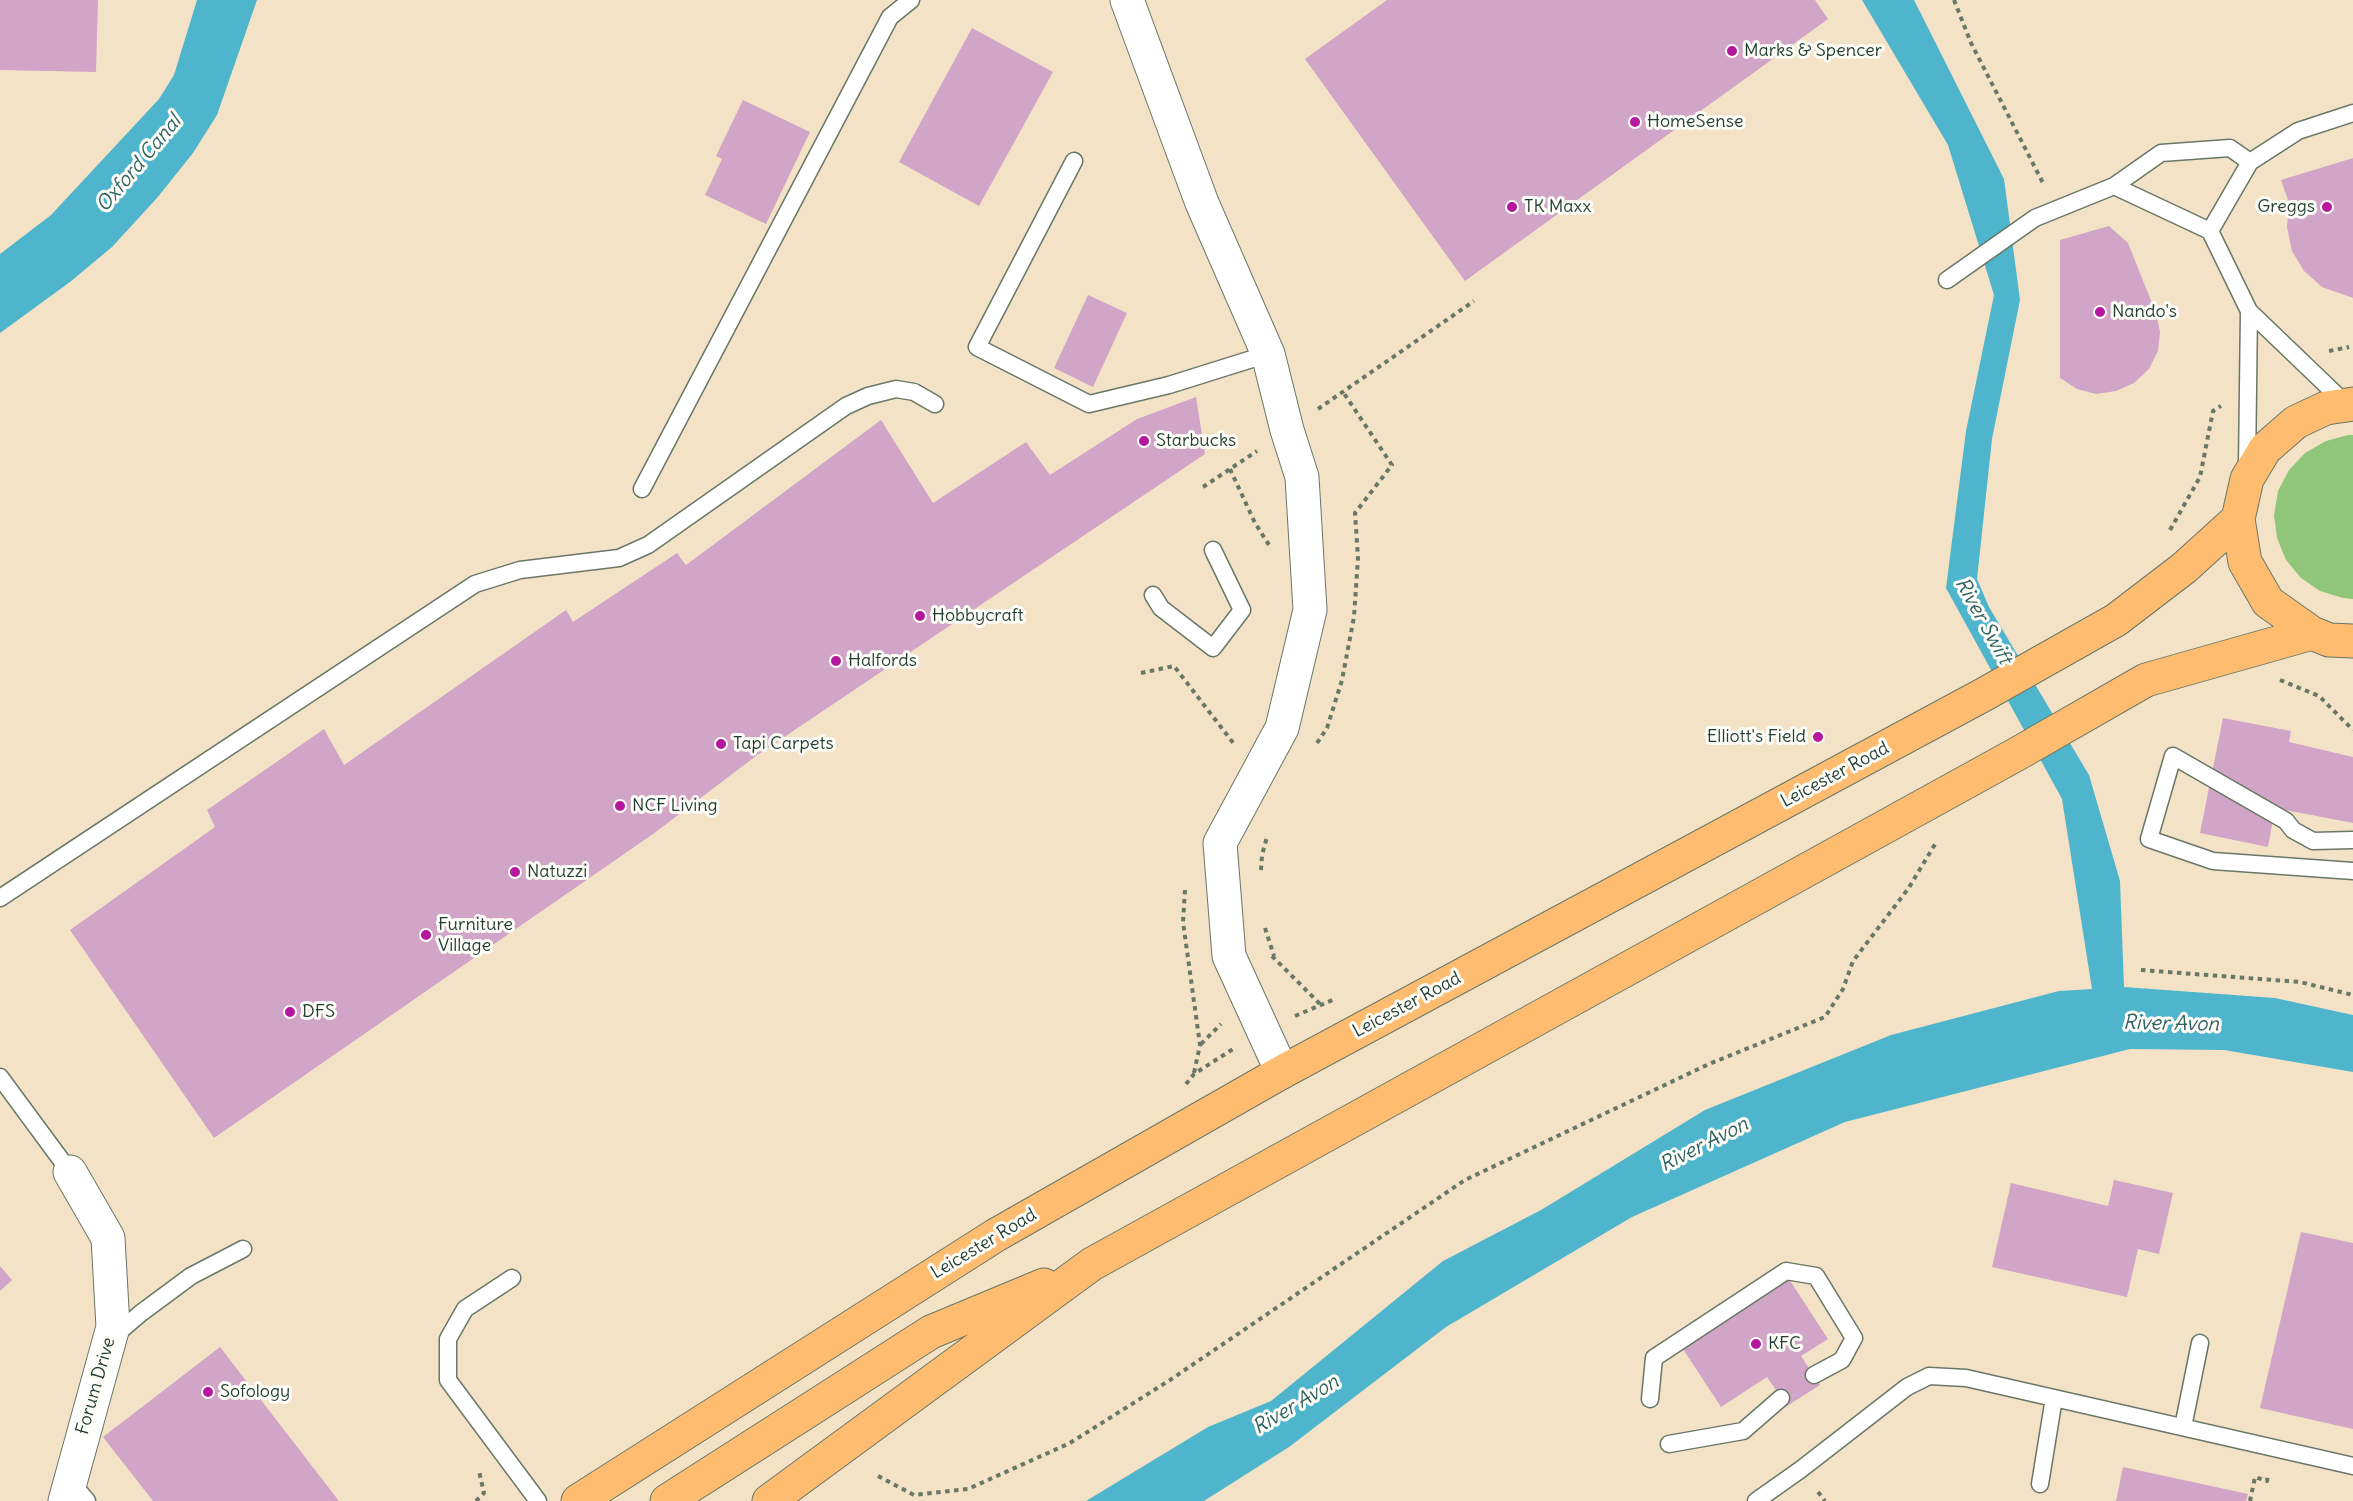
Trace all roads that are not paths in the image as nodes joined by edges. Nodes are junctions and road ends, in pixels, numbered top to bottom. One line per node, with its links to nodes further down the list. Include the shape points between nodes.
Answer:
1 (911, 0): 14 (lane, via 890,17)
2 (1127, 0): 10 (street, via 1202,203)
3 (2353, 113): 5 (lane, via 2298,131)
4 (1074, 161): 10 (lane, via 977,347 1089,404 1169,385)
5 (2250, 162): 6 (lane, via 2230,148 2161,153); 7 (lane)
6 (2114, 186): 7 (lane); 8 (lane, via 2035,218)
7 (2210, 231): 9 (lane)
8 (1947, 280)
9 (2249, 311): 12 (lane); 13 (lane)
10 (1268, 354): 23 (street, via 1302,477 1310,610 1282,728 1220,843 1229,956)
11 (935, 404): 22 (lane, via 905,390 868,396 846,406 648,545 619,558 520,570 475,584)
12 (2350, 404): 13 (highway, via 2326,408 2296,422 2265,449)
13 (2247, 479): 15 (highway)
14 (642, 489)
15 (2238, 519): 18 (highway, via 2245,562 2268,602); 23 (highway, Leicester Road, via 2184,568 2116,620)
16 (1213, 550): 17 (lane, via 1242,610 1213,648 1161,609)
17 (1153, 595)
18 (2312, 633): 19 (highway); 27 (highway, via 2146,680)
19 (2352, 644)
20 (2353, 840): 21 (lane, via 2313,841 2293,830 2286,821 2173,756 2150,839 2213,861)
21 (2353, 871)
22 (0, 898)
23 (1282, 1072): 41 (highway, Leicester Road, via 996,1235)
24 (0, 1077): 25 (lane)
25 (70, 1172): 29 (street, Forum Drive, via 108,1239 113,1327)
26 (243, 1249): 29 (lane, via 191,1276)
27 (1092, 1264): 42 (highway, via 931,1332); 43 (highway)
28 (512, 1278): 40 (lane, via 465,1310 448,1339 448,1380)
29 (110, 1340): 39 (street, Forum Drive)
30 (2200, 1343): 35 (lane)
31 (1814, 1375): 34 (lane, via 1842,1360 1854,1338 1816,1276 1786,1271 1654,1358)
32 (1781, 1398): 36 (lane, via 1743,1431)
33 (2054, 1398): 35 (lane); 38 (lane); 44 (lane, via 1966,1378 1929,1376 1907,1388)
34 (1650, 1400)
35 (2183, 1427): 37 (lane)
36 (1669, 1444)
37 (2353, 1466)
38 (2040, 1484)
39 (74, 1494)
40 (538, 1501)
41 (578, 1501)
42 (667, 1501)
43 (769, 1501)
44 (1756, 1501)

